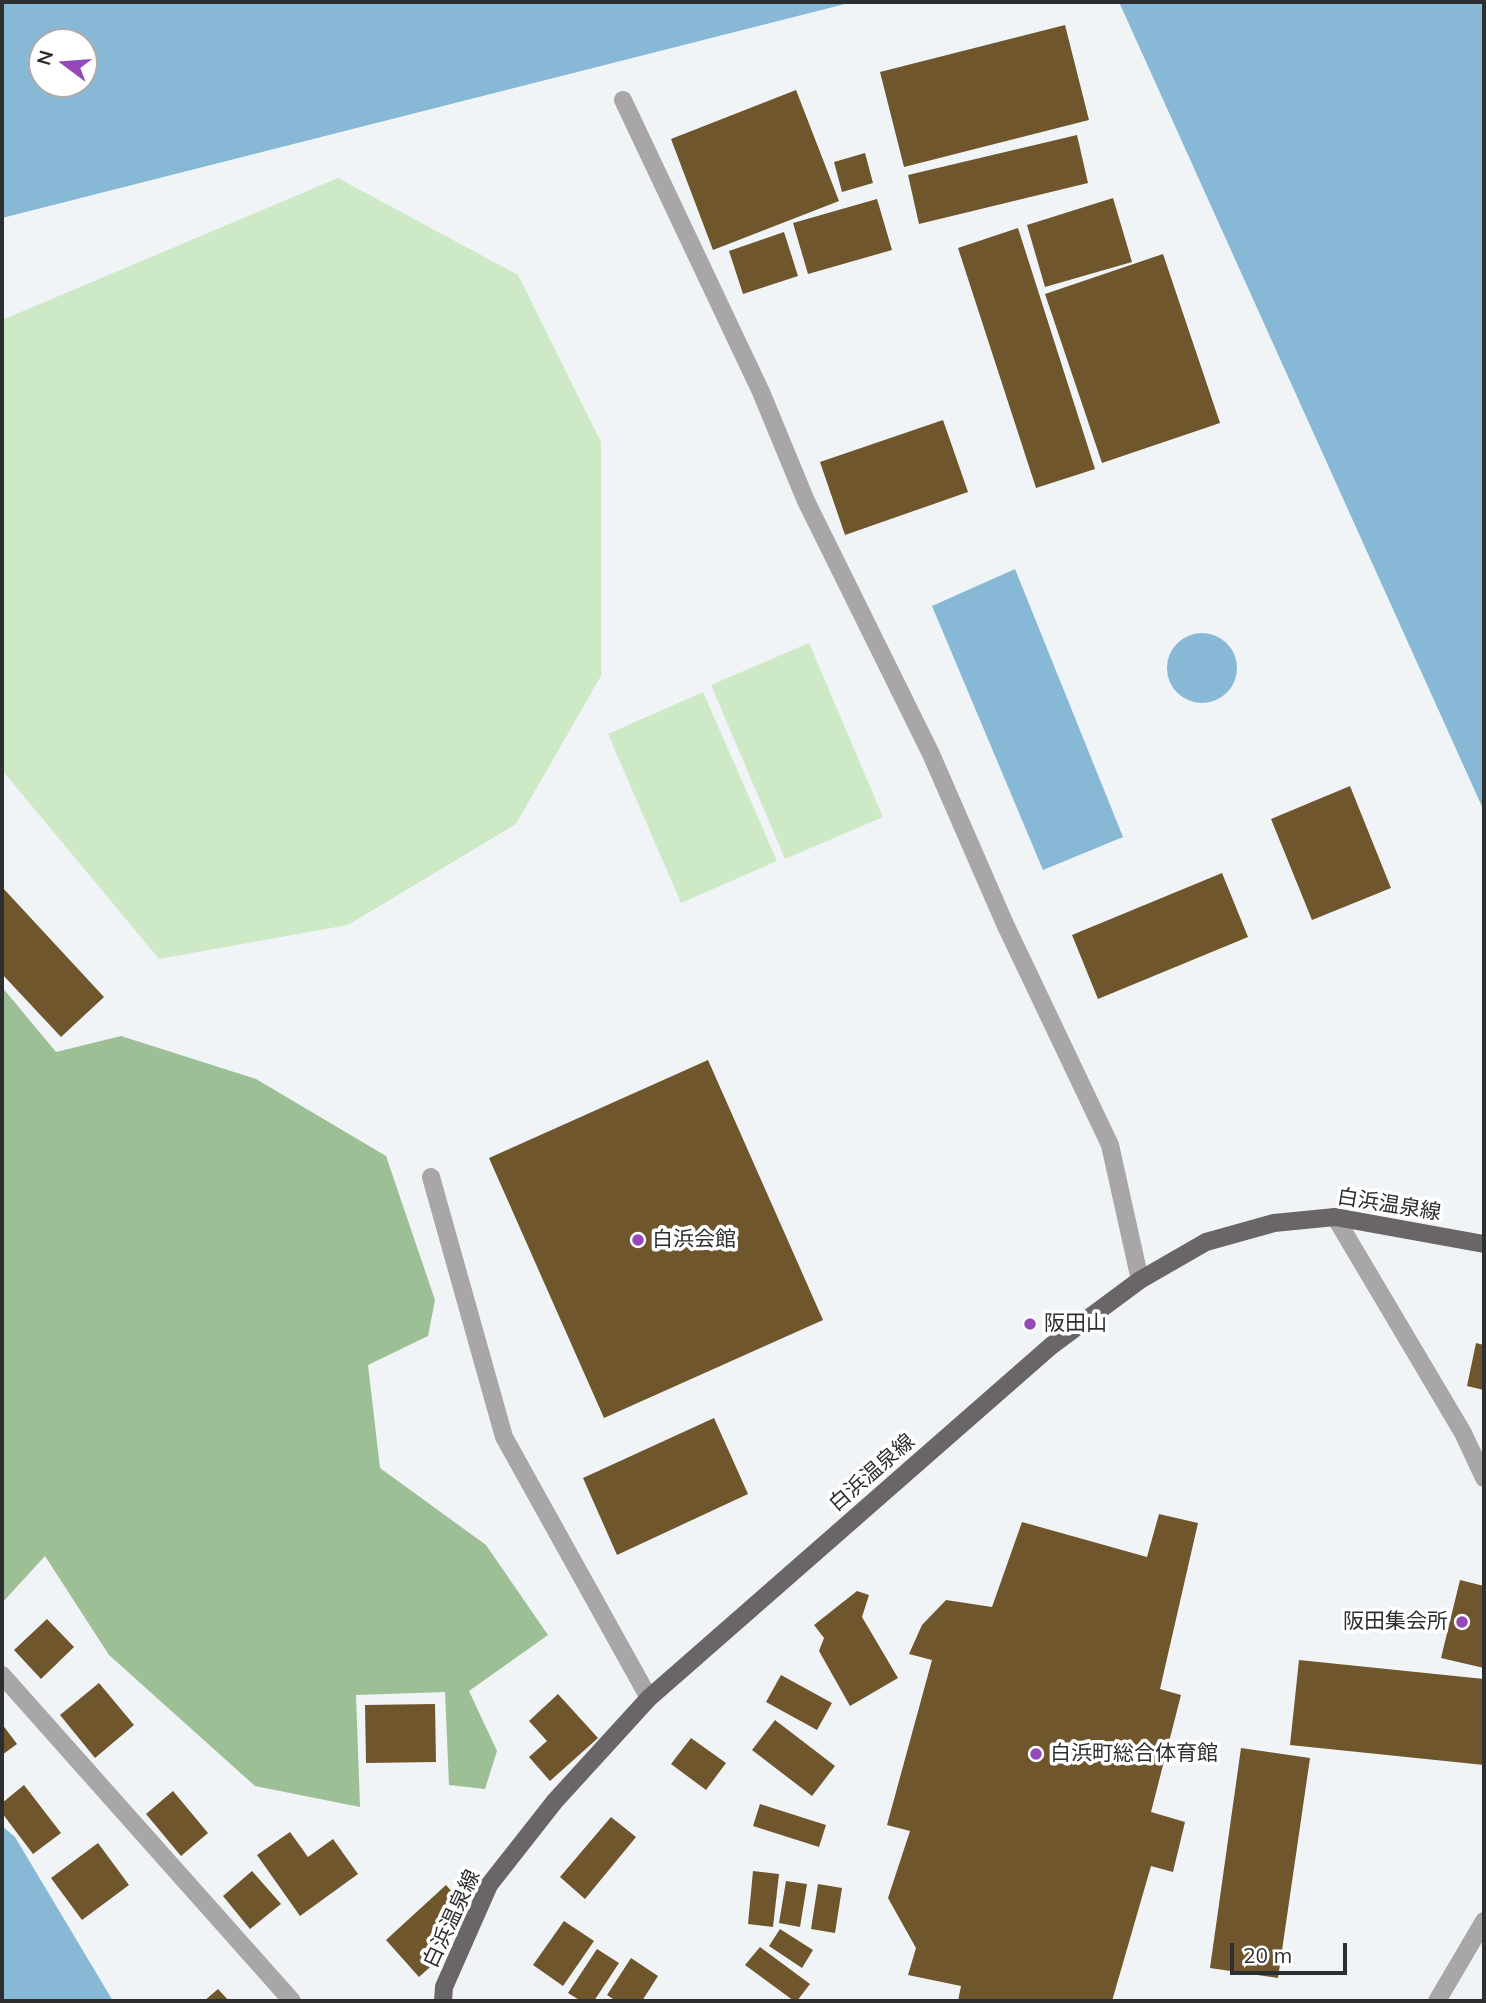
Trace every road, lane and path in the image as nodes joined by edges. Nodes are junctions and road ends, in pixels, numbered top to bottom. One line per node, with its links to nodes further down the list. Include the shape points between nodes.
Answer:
1 (623, 100): 5 (street, via 761,392 806,500 932,754 1005,924 1110,1144)
2 (431, 1177): 8 (street, via 504,1437)
3 (1335, 1217): 4 (main road, 白浜温泉線); 5 (main road, 白浜温泉線, via 1274,1223 1206,1242); 6 (street, via 1463,1433)
4 (1484, 1244)
5 (1140, 1280): 8 (main road, 白浜温泉線, via 1051,1346)
6 (1484, 1478)
7 (2, 1675): 10 (street)
8 (649, 1699): 11 (main road, 白浜温泉線, via 555,1801 489,1885 444,1987)
9 (1484, 1921): 12 (street)
10 (292, 2001)
11 (443, 2001)
12 (1437, 2001)

